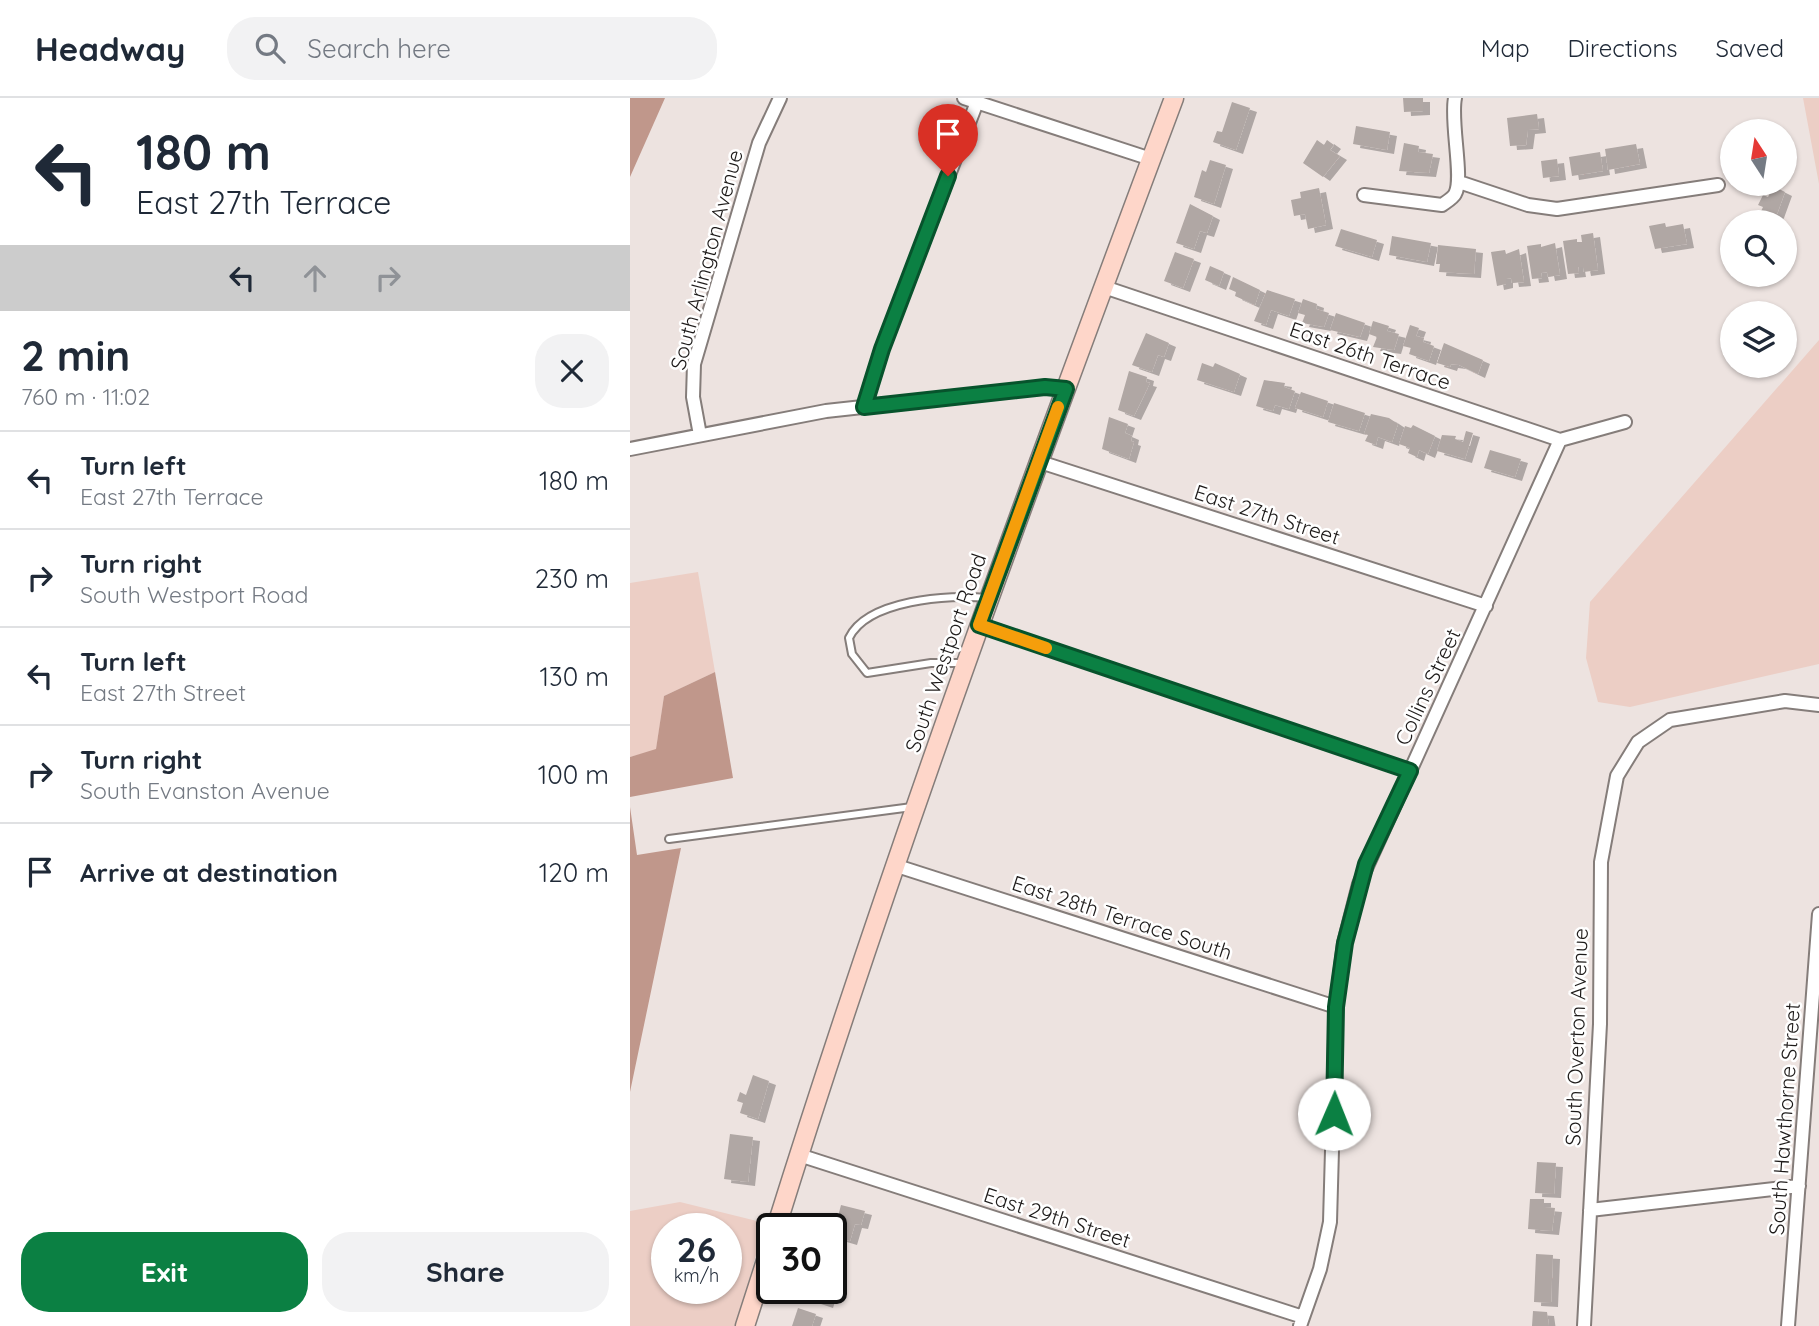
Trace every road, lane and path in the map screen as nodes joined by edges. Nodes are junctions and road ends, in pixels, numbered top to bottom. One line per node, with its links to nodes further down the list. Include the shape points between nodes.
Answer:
1 (779, 98): 14 (street, South Arlington Avenue, via 759,143 694,364 693,397)
2 (964, 98): 5 (street)
3 (1174, 98): 6 (street, South Westport Road)
4 (1455, 98): 7 (street, via 1452,126)
5 (977, 102): 6 (street); 12 (street)
6 (1151, 159): 10 (street, South Westport Road)
7 (1459, 182): 8 (street, via 1528,205 1557,209); 9 (street, via 1455,195 1442,205)
8 (1718, 185)
9 (1364, 195)
10 (1104, 287): 11 (street, South Westport Road); 15 (street, East 26th Terrace)
11 (1066, 389): 12 (street, via 1045,387); 17 (street, South Westport Road)
12 (864, 407): 14 (street)
13 (1625, 422): 15 (street)
14 (700, 435): 16 (street)
15 (1560, 440): 19 (street, Collins Street)
16 (630, 449)
17 (1037, 461): 18 (street, South Westport Road); 19 (street, East 27th Street)
18 (989, 598): 20 (street, South Westport Road); 21 (lane, via 966,596 882,610 862,622 849,638 852,654 867,673 931,663)
19 (1486, 606): 23 (street, Collins Street)
20 (979, 625): 21 (street, South Westport Road); 23 (street)
21 (967, 663): 24 (street, South Westport Road)
22 (1819, 705): 31 (street, South Overton Avenue, via 1784,701 1689,714 1653,730 1629,754 1617,776 1601,862 1600,1024)
23 (1410, 771): 28 (street, Collins Street, via 1359,884)
24 (917, 807): 25 (lane); 26 (street, South Westport Road)
25 (669, 839)
26 (897, 866): 28 (street, East 28th Terrace South); 29 (street, South Westport Road)
27 (1819, 914): 30 (street, South Hawthorne Street)
28 (1336, 1007): 34 (street, Collins Street, via 1330,1222)
29 (799, 1155): 32 (street, South Westport Road); 34 (street, East 29th Street)
30 (1800, 1186): 31 (street); 37 (street, South Hawthorne Street)
31 (1590, 1210): 36 (street, South Overton Avenue)
32 (781, 1213)
33 (756, 1294): 35 (street)
34 (1301, 1322)
35 (746, 1326)
36 (1584, 1326)
37 (1788, 1326)

